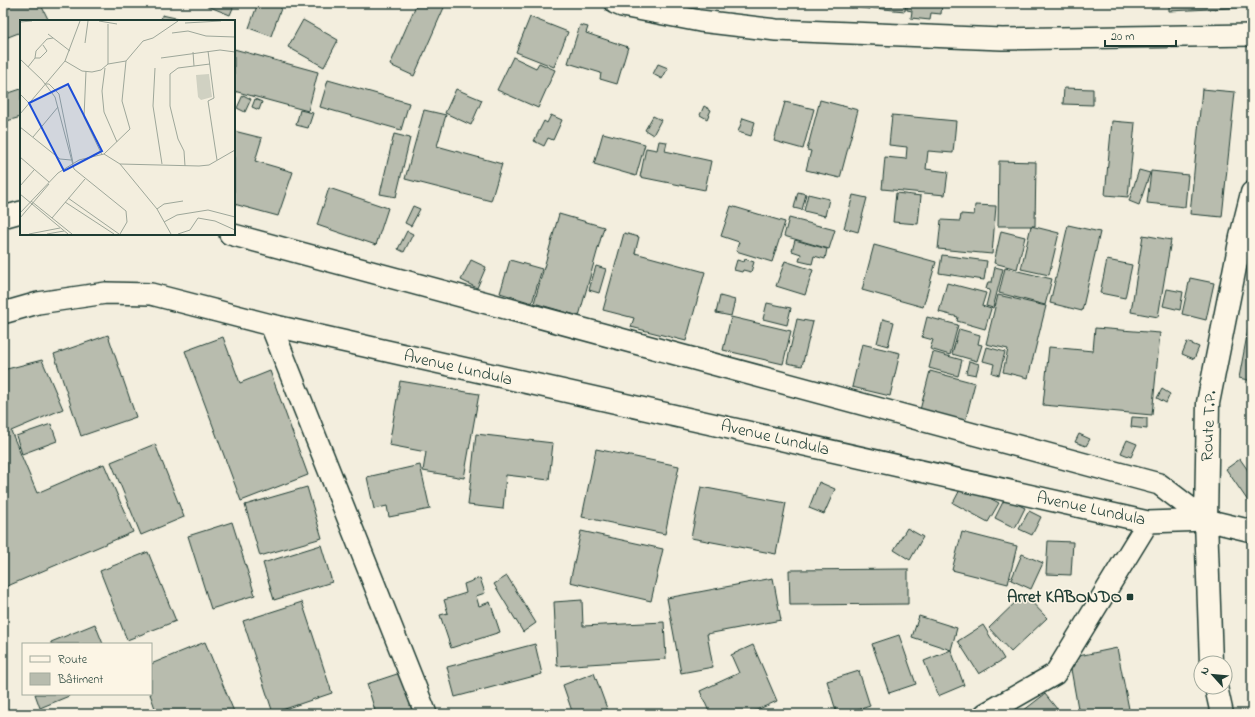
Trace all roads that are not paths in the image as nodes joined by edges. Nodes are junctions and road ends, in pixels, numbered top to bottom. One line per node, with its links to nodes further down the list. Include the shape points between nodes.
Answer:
1 (615, 3): 2 (street, via 700,21 776,30 1002,39)
2 (1252, 35)
3 (1252, 193): 9 (street, Route T.P., via 1208,403)
4 (20, 212): 5 (street)
5 (3, 217)
6 (234, 235): 9 (street, via 1159,484)
7 (3, 313): 8 (street, Avenue Lundula, via 38,303 106,293 151,294)
8 (271, 326): 10 (street, Avenue Lundula); 14 (street)
9 (1206, 520): 10 (street, Avenue Lundula); 11 (street); 12 (street, Route T.P.)
10 (1148, 522): 15 (street, via 1055,674)
11 (1252, 531)
12 (1211, 655)
13 (1218, 695): 16 (street)
14 (426, 714)
15 (985, 714)
16 (1222, 714)

